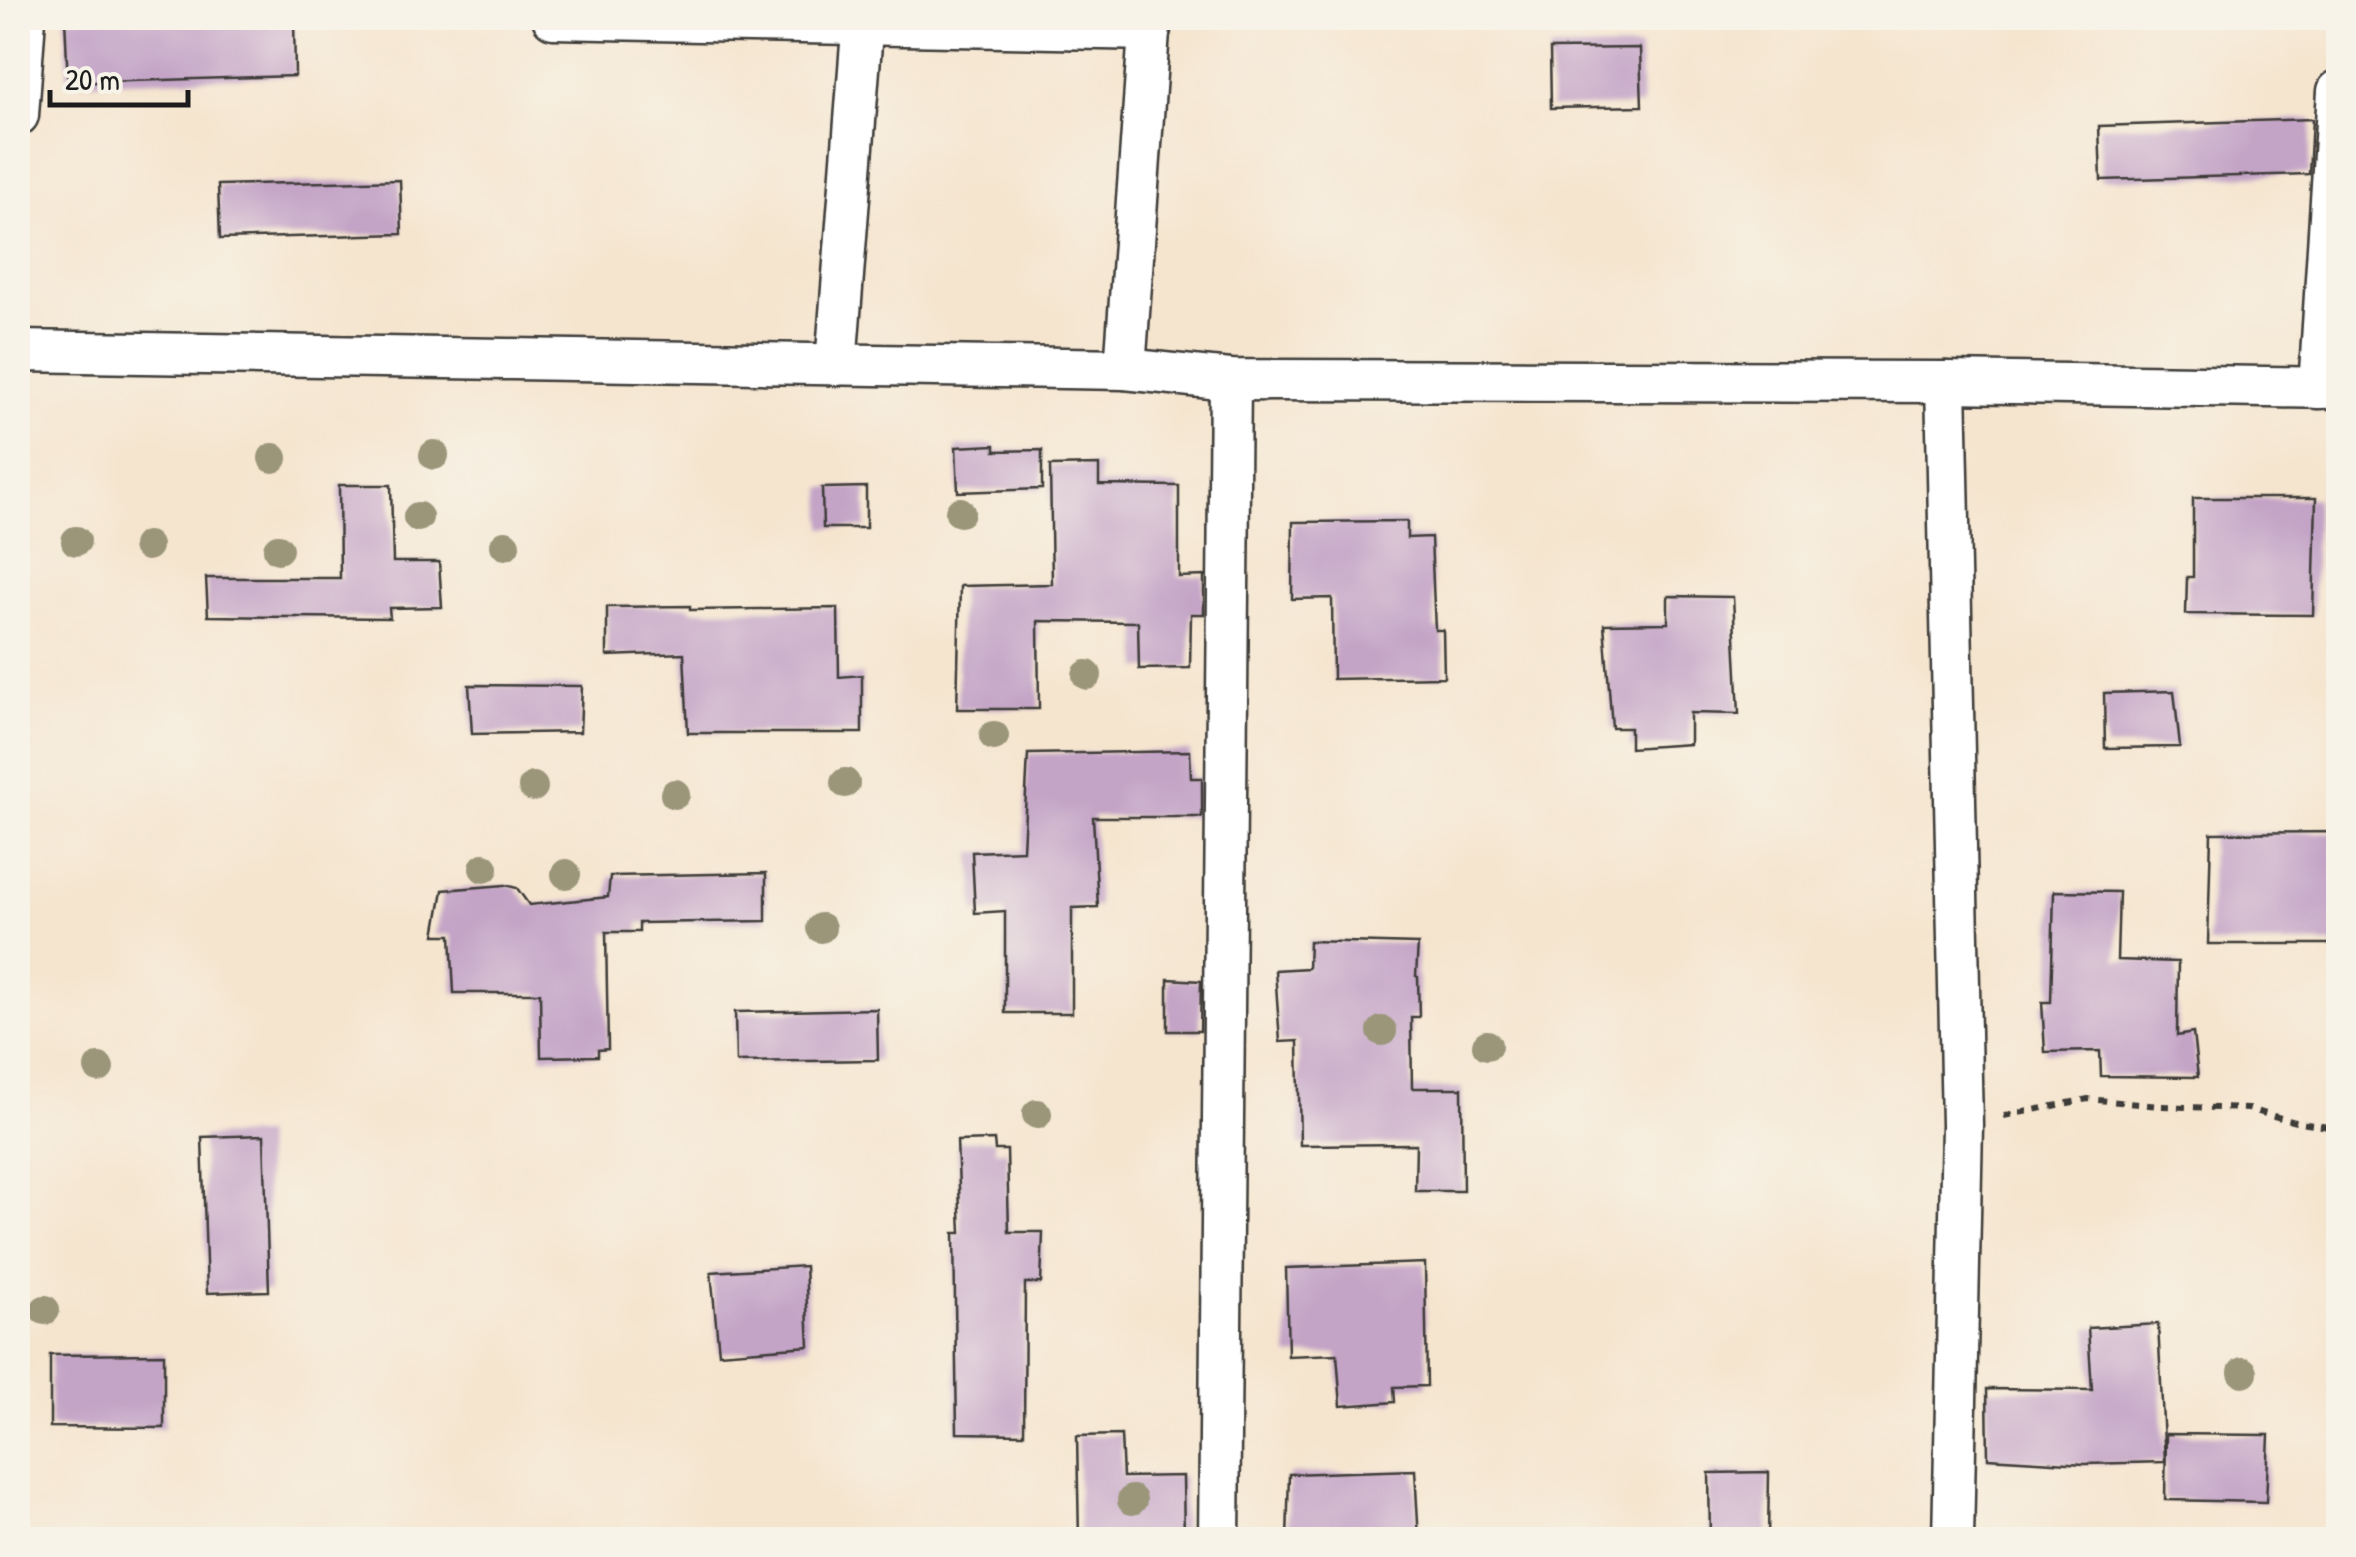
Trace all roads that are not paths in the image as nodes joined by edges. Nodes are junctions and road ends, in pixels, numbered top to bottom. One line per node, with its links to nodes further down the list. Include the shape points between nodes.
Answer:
1 (25, 18): 6 (street)
2 (554, 18): 3 (street)
3 (863, 20): 4 (street); 8 (street)
4 (1150, 24): 9 (street)
5 (2338, 90): 12 (street)
6 (18, 115)
7 (18, 352): 8 (street)
8 (836, 364): 9 (street)
9 (1125, 369): 10 (street)
10 (1230, 380): 11 (street); 13 (street)
11 (1946, 382): 12 (street); 14 (street, via 1962,1125)
12 (2328, 388)
13 (1219, 1540)
14 (1953, 1540)

